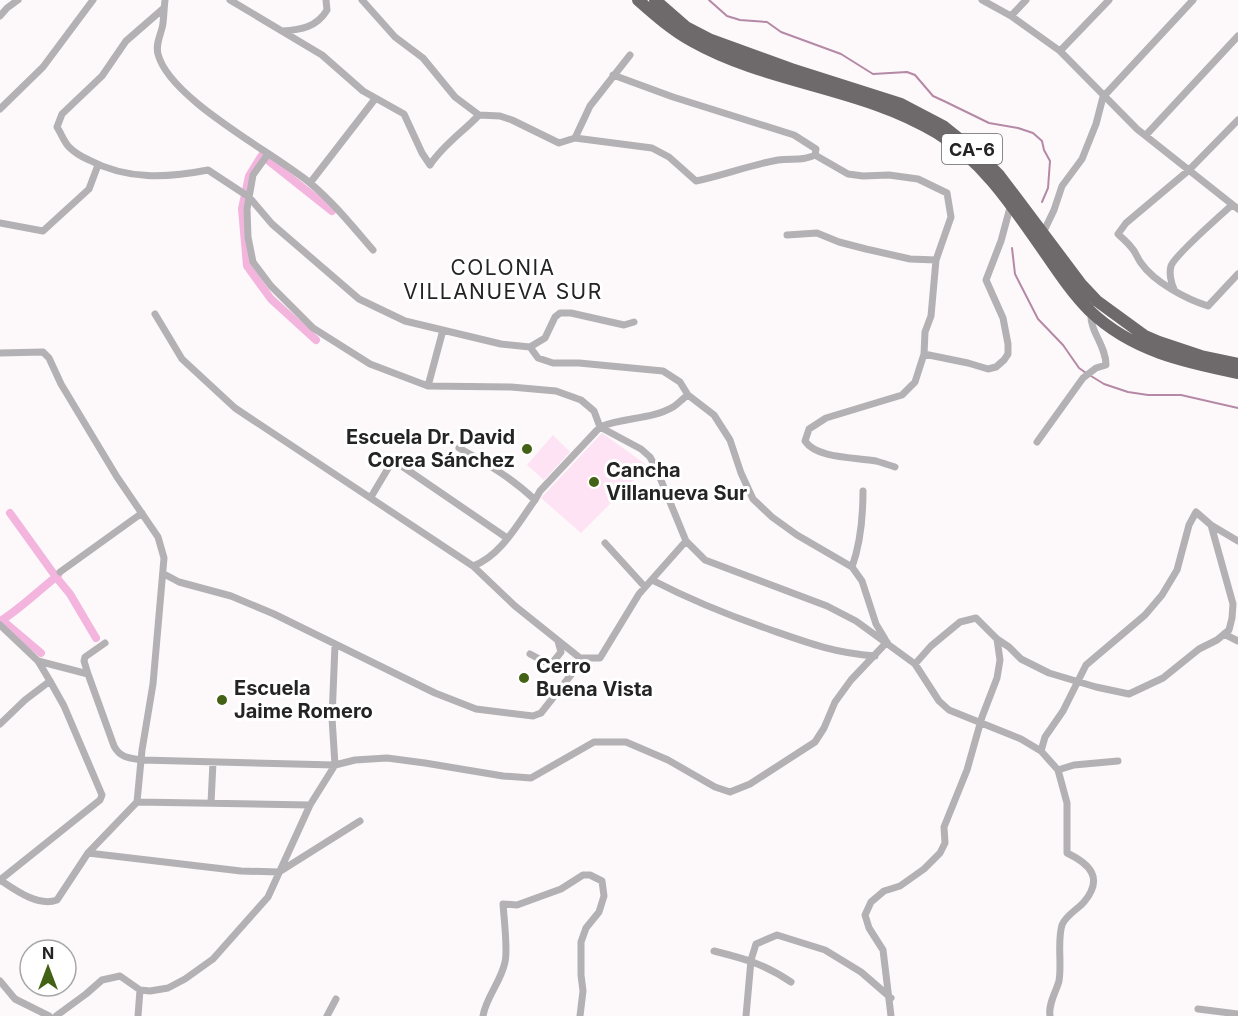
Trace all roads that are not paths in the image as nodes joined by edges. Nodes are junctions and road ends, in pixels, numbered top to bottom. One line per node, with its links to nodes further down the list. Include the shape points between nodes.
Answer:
1 (18, 0): 14 (street)
2 (93, 0): 23 (street, via 43,68)
3 (165, 0): 13 (street)
4 (230, 0): 16 (street)
5 (326, 0): 16 (street, via 327,10 322,18 303,29)
6 (362, 0): 24 (street, via 395,37 423,58 455,97)
7 (638, 0): 34 (highway, CA-6, via 668,26 713,51 915,121 963,151)
8 (655, 0): 34 (highway, CA-6, via 686,27 711,40 923,114 979,155 999,175)
9 (982, 0): 15 (street)
10 (1026, 0): 15 (street)
11 (1109, 0): 18 (street)
12 (1192, 0): 21 (street)
13 (164, 8): 28 (street, via 158,54 165,69 187,94); 30 (street, via 126,42 102,76 62,114 57,127 69,147)
14 (0, 16)
15 (1011, 16): 18 (street)
16 (282, 31): 22 (street, via 322,55)
17 (1238, 36): 26 (street)
18 (1060, 51): 21 (street)
19 (630, 55): 20 (street)
20 (613, 75): 27 (street, via 590,106); 29 (street, via 794,135 816,149)
21 (1103, 96): 26 (street); 38 (street, via 1082,159 1062,186)
22 (375, 99): 24 (street, via 404,114 430,165 440,150); 32 (street)
23 (0, 109)
24 (479, 115): 27 (street, via 512,120 559,143)
25 (1238, 120): 31 (street)
26 (1146, 135): 31 (street)
27 (575, 138): 29 (street, via 652,148 696,181)
28 (268, 154): 32 (street); 33 (street, via 256,168)
29 (815, 155): 40 (street, via 849,174 918,179 947,193 951,217)
30 (99, 165): 33 (street, via 136,176 208,170); 36 (street, via 89,189 43,231)
31 (1189, 170): 35 (street); 42 (street, via 1118,234 1155,278)
32 (310, 183): 39 (street)
33 (249, 197): 46 (street, via 272,224 359,299 405,321); 52 (street, via 248,237 253,262 271,286 313,328 338,345 370,364)
34 (1012, 200): 38 (highway, CA-6); 49 (street, via 986,280 1003,318 1008,354 988,369)
35 (1235, 207): 42 (street, via 1180,253 1172,264)
36 (0, 223)
37 (787, 235): 40 (street, via 817,233 866,249)
38 (1039, 236): 43 (highway, CA-6, via 1065,282); 50 (highway, CA-6, via 1097,301 1145,336 1182,351)
39 (373, 250)
40 (936, 261): 49 (street)
41 (1238, 274): 42 (street, via 1208,306)
42 (1174, 289)
43 (1091, 312): 51 (highway, CA-6, via 1154,352); 55 (street, via 1091,325 1106,356 1106,365 1083,378)
44 (155, 314): 59 (street, via 182,359 235,408)
45 (634, 322): 47 (street, via 624,325 560,313 545,338)
46 (443, 330): 47 (street); 52 (street)
47 (530, 348): 53 (street, via 538,358 553,363 663,371 680,382)
48 (0, 353): 61 (street, via 43,352 49,358 111,468)
49 (924, 354): 57 (street, via 915,382 902,395 826,418 809,429 805,441 810,448)
50 (1238, 364)
51 (1238, 373)
52 (428, 386): 54 (street, via 556,391 581,400 594,411)
53 (688, 395): 54 (street, via 673,407); 68 (street, via 714,415 730,440 753,499 772,518)
54 (600, 427): 60 (street); 64 (street, via 650,457)
55 (1037, 442)
56 (459, 448): 60 (street, via 488,464)
57 (895, 467)
58 (863, 491): 68 (street, via 862,524)
59 (371, 497): 63 (street, via 393,460); 67 (street)
60 (535, 500): 63 (street)
61 (142, 513): 69 (street); 70 (street, via 158,537)
62 (1211, 525): 65 (street); 74 (street, via 1233,604 1229,630); 88 (street, via 1196,512 1177,570 1162,595 1145,615 1086,665)
63 (507, 538): 67 (street, via 484,562)
64 (686, 541): 71 (street); 78 (street, via 705,560 827,606)
65 (1238, 541)
66 (605, 543): 72 (street)
67 (473, 566): 75 (street)
68 (852, 567): 78 (street, via 862,581 876,624)
69 (60, 572)
70 (164, 574): 80 (street, via 231,596); 92 (street)
71 (652, 580): 72 (street); 82 (street, via 752,625 828,650)
72 (645, 587): 83 (street, via 600,658)
73 (0, 626): 84 (street)
74 (1224, 634): 77 (street); 88 (street, via 1163,678 1129,693)
75 (556, 638): 81 (street, via 561,652 554,662); 83 (street)
76 (997, 639): 85 (street, via 976,618 960,622); 88 (street, via 1021,659); 90 (street, via 999,670)
77 (1238, 641)
78 (887, 642): 82 (street); 85 (street)
79 (105, 643): 86 (street, via 85,657)
80 (334, 645): 83 (street, via 476,709 533,716 541,713); 95 (street)
81 (530, 654)
82 (875, 656): 95 (street, via 835,702 815,742 750,784 730,792 626,742 594,742 531,778 387,758)
83 (580, 658)
84 (38, 661): 86 (street); 87 (street)
85 (915, 664): 90 (street, via 939,701)
86 (88, 674): 92 (street, via 116,750 126,758)
87 (51, 681): 89 (street); 103 (street, via 100,788 100,800)
88 (1078, 681): 91 (street, via 1045,737)
89 (0, 723)
90 (980, 724): 91 (street); 109 (street, via 968,770 944,827 945,843 940,853 900,886 884,891 865,915 883,950)
91 (1041, 751): 96 (street)
92 (142, 760): 94 (street); 97 (street)
93 (1118, 761): 96 (street)
94 (213, 762): 95 (street); 98 (street)
95 (335, 765): 99 (street)
96 (1058, 770): 121 (street, via 1067,803 1067,853 1089,867 1094,884 1086,900 1062,925 1059,981)
97 (137, 802): 98 (street); 101 (street)
98 (211, 803): 99 (street)
99 (310, 805): 102 (street)
100 (360, 822): 102 (street)
101 (88, 853): 102 (street); 103 (street, via 57,900 49,903)
102 (279, 872): 108 (street, via 268,897 213,959 168,988)
103 (0, 880)
104 (714, 951): 105 (street)
105 (751, 960): 107 (street); 109 (street, via 761,940 777,935 797,940 838,956); 119 (street)
106 (0, 981): 113 (street, via 15,999)
107 (791, 982)
108 (140, 990): 114 (street, via 120,976 112,976); 115 (street)
109 (891, 998): 120 (street)
110 (336, 999): 116 (street)
111 (1198, 1009): 112 (street)
112 (1238, 1014)
113 (49, 1016)
114 (56, 1016)
115 (138, 1016)
116 (327, 1016)
117 (483, 1016): 118 (street, via 506,962 503,904 517,905 590,875 602,881 604,896 581,942)
118 (580, 1016)
119 (746, 1016)
120 (891, 1016)
121 (1050, 1016)

